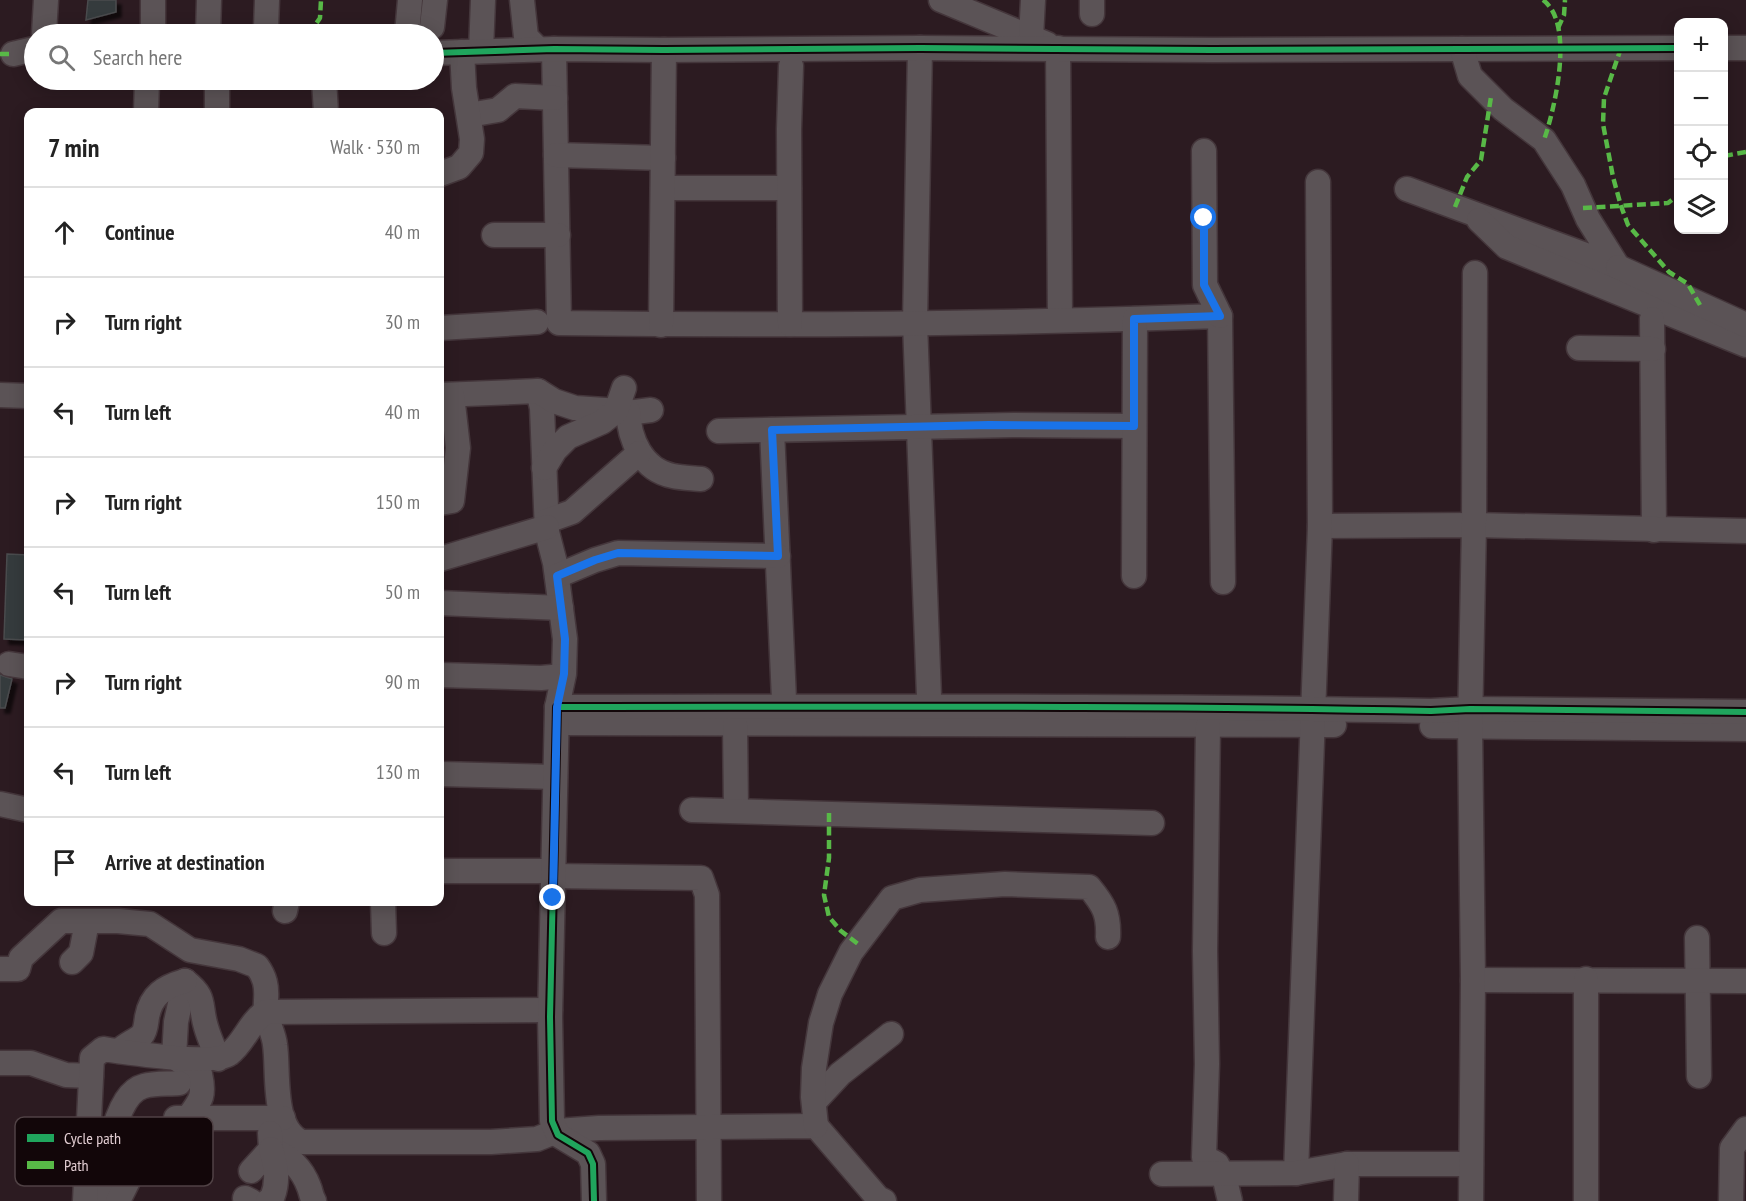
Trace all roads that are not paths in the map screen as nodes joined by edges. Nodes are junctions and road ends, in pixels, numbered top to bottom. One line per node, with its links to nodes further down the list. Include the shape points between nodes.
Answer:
1 (46, 0): 11 (street)
2 (153, 0): 12 (street)
3 (208, 0): 13 (street)
4 (267, 0): 14 (street)
5 (410, 0): 15 (street)
6 (435, 0): 16 (street)
7 (483, 0): 26 (street)
8 (522, 0): 23 (street, via 526,37)
9 (941, 0): 17 (street)
10 (1034, 0): 17 (street)
11 (45, 24)
12 (153, 24)
13 (208, 24)
14 (266, 24)
15 (408, 24)
16 (432, 24)
17 (1031, 37): 19 (street)
18 (920, 48): 19 (street); 25 (street); 55 (street)
19 (1058, 48): 24 (street); 51 (street)
20 (1674, 48): 24 (street)
21 (1728, 48): 22 (street)
22 (1746, 48)
23 (546, 49): 25 (street); 26 (street); 32 (street)
24 (1462, 49): 48 (street, via 1470,76 1503,109 1544,140)
25 (664, 50): 39 (street)
26 (472, 51): 27 (street); 36 (street, via 464,88)
27 (444, 52)
28 (791, 66): 43 (street)
29 (147, 90): 33 (street)
30 (217, 90): 34 (street)
31 (325, 90): 35 (street)
32 (555, 98): 36 (street, via 515,96 498,110); 38 (street)
33 (146, 108)
34 (217, 108)
35 (326, 108)
36 (470, 115): 40 (street, via 471,153 459,166)
37 (1204, 151): 50 (street, via 1204,285)
38 (556, 155): 39 (street); 46 (street)
39 (663, 159): 42 (street)
40 (444, 172)
41 (1318, 182): 79 (street)
42 (663, 188): 43 (street); 57 (street)
43 (789, 188): 56 (street)
44 (1407, 189): 45 (street)
45 (1473, 214): 48 (street); 60 (street, via 1507,247)
46 (558, 235): 47 (street); 57 (street, via 559,323)
47 (494, 236)
48 (1618, 267): 58 (street)
49 (1475, 273): 78 (street)
50 (1220, 316): 52 (street); 86 (street)
51 (1060, 319): 52 (street); 55 (street)
52 (1134, 319): 70 (street)
53 (1652, 319): 62 (street)
54 (537, 322): 59 (street)
55 (915, 323): 56 (street); 69 (street)
56 (790, 324): 57 (street)
57 (661, 325)
58 (1746, 325)
59 (444, 328)
60 (1746, 345)
61 (1579, 348): 62 (street)
62 (1653, 349): 80 (street)
63 (624, 387): 68 (street)
64 (538, 391): 66 (street); 68 (street, via 575,408); 74 (street)
65 (0, 395): 67 (street)
66 (446, 395): 76 (street, via 458,448 452,501)
67 (24, 396)
68 (632, 411): 73 (street, via 628,425); 74 (street, via 568,437)
69 (920, 426): 70 (street); 72 (street); 94 (street)
70 (1134, 426): 85 (street)
71 (718, 430): 72 (street)
72 (772, 430): 82 (street)
73 (639, 453): 75 (street, via 671,476); 77 (street, via 572,512)
74 (544, 468): 77 (street)
75 (701, 479)
76 (444, 502)
77 (547, 524): 83 (street); 84 (street)
78 (1474, 525): 79 (street); 80 (street); 96 (street)
79 (1320, 526): 95 (street)
80 (1653, 530): 81 (street)
81 (1746, 531)
82 (778, 556): 84 (street, via 618,553); 93 (street)
83 (444, 558)
84 (557, 576): 88 (street)
85 (1134, 576)
86 (1223, 582)
87 (444, 603): 88 (street)
88 (561, 608): 90 (street, via 565,639)
89 (444, 675): 90 (street)
90 (563, 676): 92 (street)
91 (1746, 712): 96 (street)
92 (557, 715): 93 (street, via 693,705); 97 (street); 101 (street)
93 (785, 716): 94 (street); 97 (street)
94 (930, 717): 95 (street, via 1133,706); 98 (street)
95 (1314, 717): 96 (street); 98 (street); 146 (street)
96 (1470, 718): 99 (street); 117 (street)
97 (735, 724): 105 (street)
98 (1208, 726): 148 (street, via 1204,1157 1217,1164)
99 (1746, 729)
100 (444, 774): 101 (street)
101 (555, 777): 108 (street)
102 (0, 804): 103 (street)
103 (24, 809)
104 (692, 810): 105 (street)
105 (736, 810): 106 (street)
106 (1152, 823)
107 (444, 871): 108 (street)
108 (553, 873): 121 (street); 139 (street, via 701,878 707,896)
109 (384, 906): 111 (street)
110 (87, 922): 114 (street, via 81,953); 115 (street, via 61,921 21,958 18,969); 122 (street, via 150,924 184,948 239,958 257,966 267,985)
111 (384, 933)
112 (1108, 938): 133 (street, via 1103,904 1089,886 1005,884 920,890 892,898 851,952 830,994 814,1068)
113 (1697, 938): 119 (street)
114 (72, 962)
115 (0, 969)
116 (1586, 979): 117 (street); 119 (street); 163 (street)
117 (1473, 980): 144 (street)
118 (185, 981): 123 (street, via 197,990); 125 (street, via 157,993); 126 (street)
119 (1698, 981): 120 (street); 131 (street)
120 (1746, 981)
121 (550, 1010): 122 (street); 141 (street, via 552,1121)
122 (265, 1012): 128 (street, via 255,1019 228,1056); 138 (street, via 275,1043 278,1102)
123 (205, 1025): 126 (street); 128 (street)
124 (891, 1034): 133 (street, via 840,1074)
125 (141, 1036): 126 (street); 127 (street)
126 (175, 1046): 127 (street); 128 (street); 136 (street, via 200,1074 203,1096)
127 (119, 1051): 130 (street, via 98,1051 92,1058)
128 (218, 1059)
129 (0, 1063): 130 (street, via 31,1063 66,1076)
130 (91, 1076): 134 (street)
131 (1699, 1076)
132 (179, 1083): 135 (street, via 146,1085 133,1091)
133 (815, 1114): 139 (street); 159 (street)
134 (92, 1117)
135 (120, 1117)
136 (183, 1117)
137 (213, 1118): 138 (street)
138 (274, 1118): 141 (street, via 295,1139 311,1143 491,1142 537,1139); 142 (street)
139 (708, 1127): 141 (street); 158 (street)
140 (1746, 1129): 164 (street, via 1732,1148)
141 (556, 1131): 157 (street, via 588,1153 593,1164)
142 (271, 1149): 145 (street); 152 (street, via 276,1167 272,1198); 156 (street, via 294,1162)
143 (1347, 1164): 144 (street); 146 (street); 161 (street)
144 (1471, 1164): 162 (street)
145 (251, 1171)
146 (1296, 1173): 148 (street)
147 (1162, 1174): 148 (street)
148 (1222, 1174): 160 (street)
149 (87, 1186): 153 (street)
150 (101, 1186): 154 (street, via 103,1199)
151 (126, 1186): 155 (street)
152 (255, 1200)
153 (85, 1201)
154 (109, 1201)
155 (118, 1201)
156 (314, 1201)
157 (594, 1201)
158 (710, 1201)
159 (884, 1201)
160 (1230, 1201)
161 (1346, 1201)
162 (1471, 1201)
163 (1586, 1201)
164 (1731, 1201)

